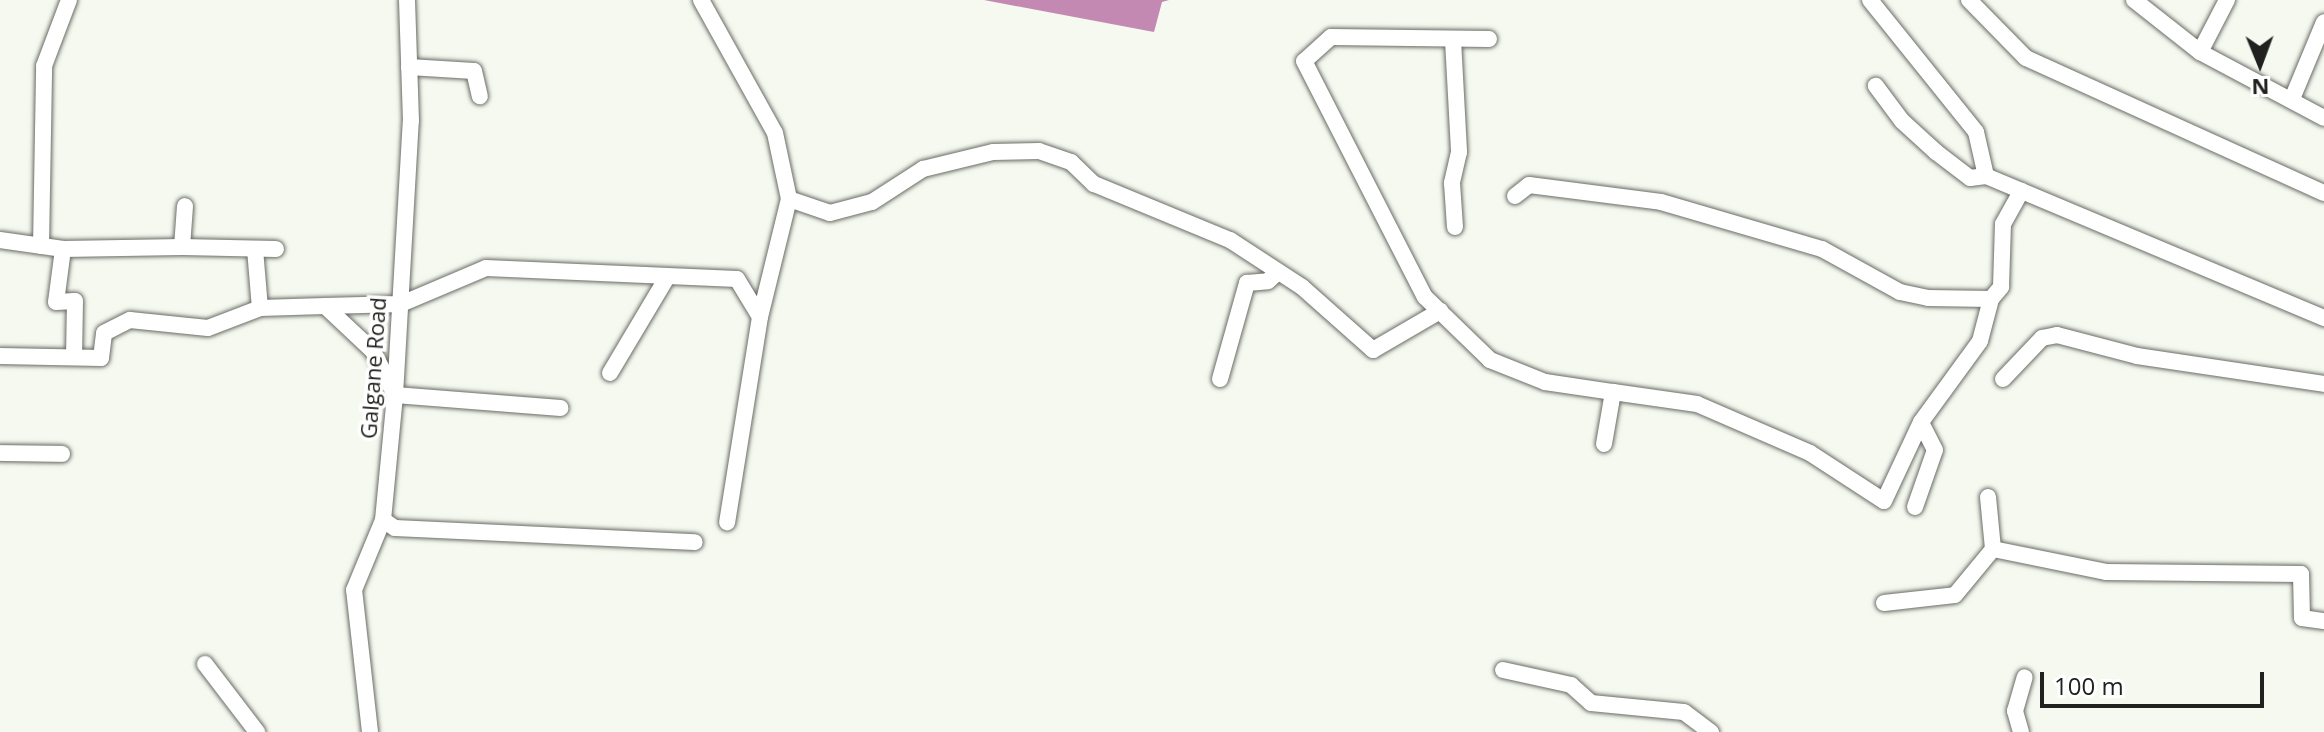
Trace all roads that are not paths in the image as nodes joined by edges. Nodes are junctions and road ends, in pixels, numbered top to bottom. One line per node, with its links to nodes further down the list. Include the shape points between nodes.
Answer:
1 (69, 0): 25 (street, via 44,66)
2 (407, 0): 12 (street, Galgane Road)
3 (701, 0): 21 (street, via 775,133)
4 (1870, 0): 17 (street, via 1976,132)
5 (1969, 0): 19 (street, via 2040,66)
6 (2134, 0): 11 (street)
7 (2227, 0): 11 (street)
8 (2324, 22): 15 (street)
9 (1489, 39): 10 (street)
10 (1453, 40): 23 (street, via 1459,152 1452,183); 36 (street, via 1331,37 1304,61 1425,297)
11 (2200, 52): 15 (street)
12 (409, 67): 14 (street, via 474,71); 33 (street, Galgane Road)
13 (1876, 86): 17 (street, via 1902,121 1936,152 1970,178)
14 (480, 96)
15 (2292, 99): 16 (street)
16 (2324, 118)
17 (1986, 176): 18 (street)
18 (2021, 191): 32 (street, via 2003,224 2001,287); 38 (street)
19 (2324, 193)
20 (1515, 196): 32 (street, via 1529,185 1661,202 1822,249 1900,292)
21 (789, 199): 30 (street, via 830,213 872,202 923,169 993,152 1039,151 1071,162 1094,184 1230,240); 37 (street)
22 (185, 206): 26 (street)
23 (1455, 227)
24 (0, 240): 25 (street)
25 (41, 246): 27 (street)
26 (182, 247): 27 (street); 28 (street)
27 (63, 249): 40 (street, via 56,302 75,301)
28 (255, 249): 29 (street); 35 (street)
29 (276, 249)
30 (1278, 272): 36 (street, via 1373,350); 42 (street, via 1268,281 1247,283 1233,348)
31 (666, 279): 33 (street, via 486,268); 37 (street, via 737,279); 41 (street)
32 (1991, 299): 48 (street, via 1980,341)
33 (401, 304): 34 (street); 46 (street, Galgane Road)
34 (325, 306): 35 (street); 46 (street, via 373,351)
35 (260, 308): 40 (street, via 208,328 130,320 104,333 101,358)
36 (1440, 311): 45 (street, via 1490,360 1545,382)
37 (760, 317): 55 (street)
38 (2324, 318)
39 (0, 356): 40 (street)
40 (74, 357)
41 (610, 373)
42 (1220, 379)
43 (2003, 379): 44 (street, via 2042,338 2057,335 2137,356)
44 (2324, 384)
45 (1613, 392): 48 (street, via 1697,404 1763,428 1884,501); 49 (street)
46 (395, 395): 47 (street); 54 (street, Galgane Road)
47 (560, 408)
48 (1921, 422): 53 (street, via 1935,450)
49 (1604, 444)
50 (0, 453): 51 (street)
51 (62, 454)
52 (1988, 497): 57 (street)
53 (1915, 507)
54 (383, 520): 56 (street, via 395,528); 64 (street, Galgane Road, via 354,590)
55 (727, 522)
56 (695, 542)
57 (1993, 549): 58 (street, via 1955,595); 59 (street, via 2106,572 2301,574 2302,618)
58 (1884, 603)
59 (2324, 621)
60 (205, 664): 63 (street)
61 (1503, 670): 65 (street, via 1571,685 1591,703 1684,712)
62 (2025, 677): 66 (street, via 2015,711)
63 (257, 732)
64 (370, 732)
65 (1711, 732)
66 (2021, 732)

